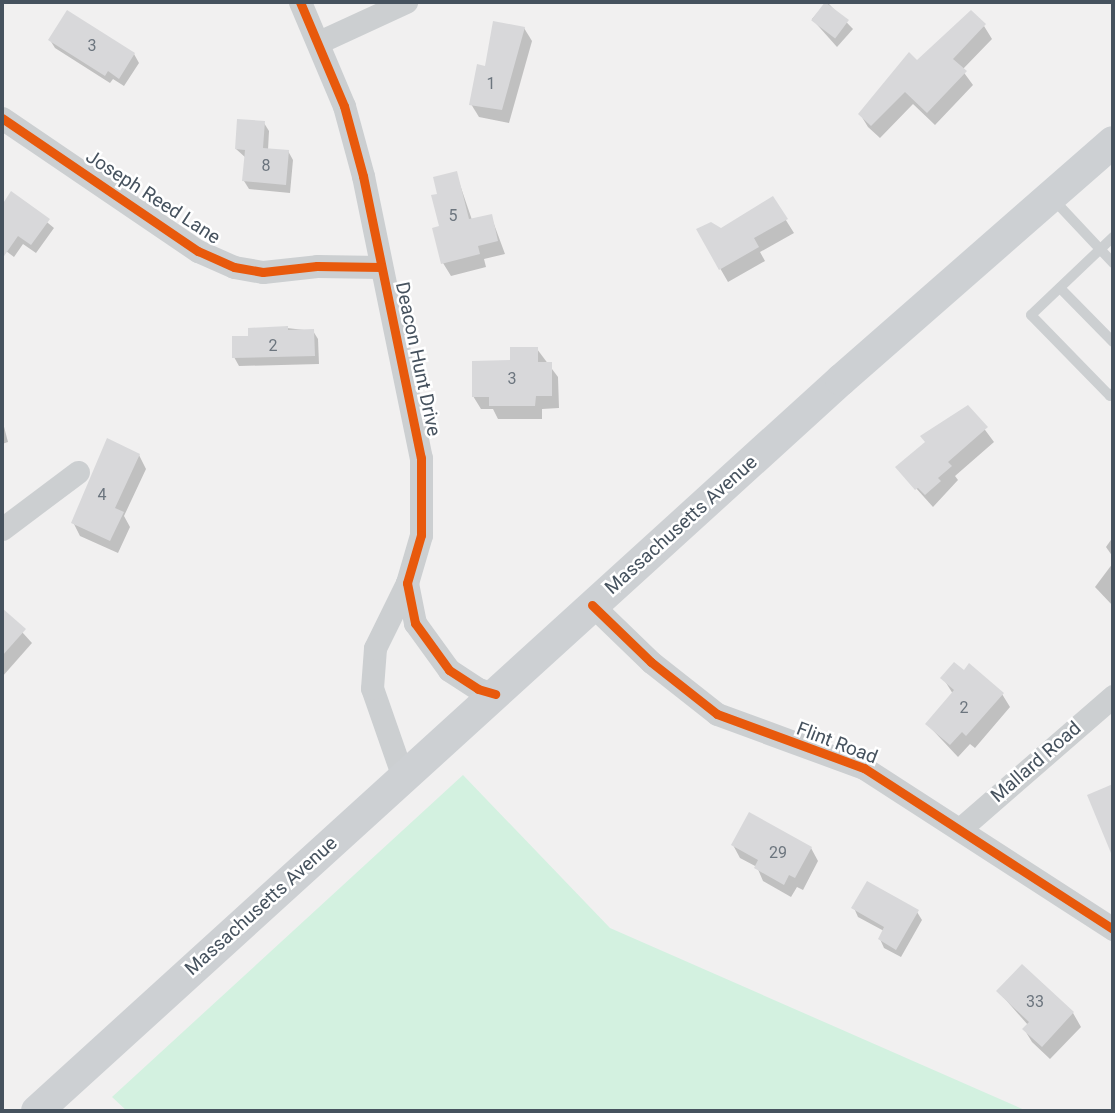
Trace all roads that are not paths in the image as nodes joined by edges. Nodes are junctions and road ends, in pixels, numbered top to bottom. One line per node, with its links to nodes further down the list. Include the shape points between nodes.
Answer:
1 (300, 2): 3 (street, Deacon Hunt Drive)
2 (406, 2): 3 (street)
3 (319, 42): 10 (street, Deacon Hunt Drive, via 344,106)
4 (2, 118): 10 (street, Joseph Reed Lane, via 198,251 234,267 263,272 317,266)
5 (1113, 142): 6 (main road, Massachusetts Avenue)
6 (1051, 197): 8 (lane); 17 (main road, Massachusetts Avenue)
7 (1113, 237): 8 (lane)
8 (1101, 250): 9 (lane); 11 (lane)
9 (1113, 263)
10 (381, 267): 16 (street, Deacon Hunt Drive, via 421,458 421,535)
11 (1060, 288): 12 (lane); 13 (lane, via 1031,315 1110,396)
12 (1113, 342)
13 (1113, 393)
14 (78, 472): 15 (street)
15 (2, 529)
16 (407, 583): 18 (street, Deacon Hunt Drive, via 415,623 449,670); 20 (street, Deacon Hunt Drive, via 375,648 372,688)
17 (592, 605): 18 (main road, Massachusetts Avenue); 21 (street, Flint Road, via 651,662 717,714 864,768)
18 (495, 694): 20 (main road, Massachusetts Avenue)
19 (1113, 696): 21 (street, Mallard Road)
20 (403, 777): 23 (main road, Massachusetts Avenue)
21 (960, 829): 22 (street, Flint Road)
22 (1113, 929)
23 (37, 1111)

